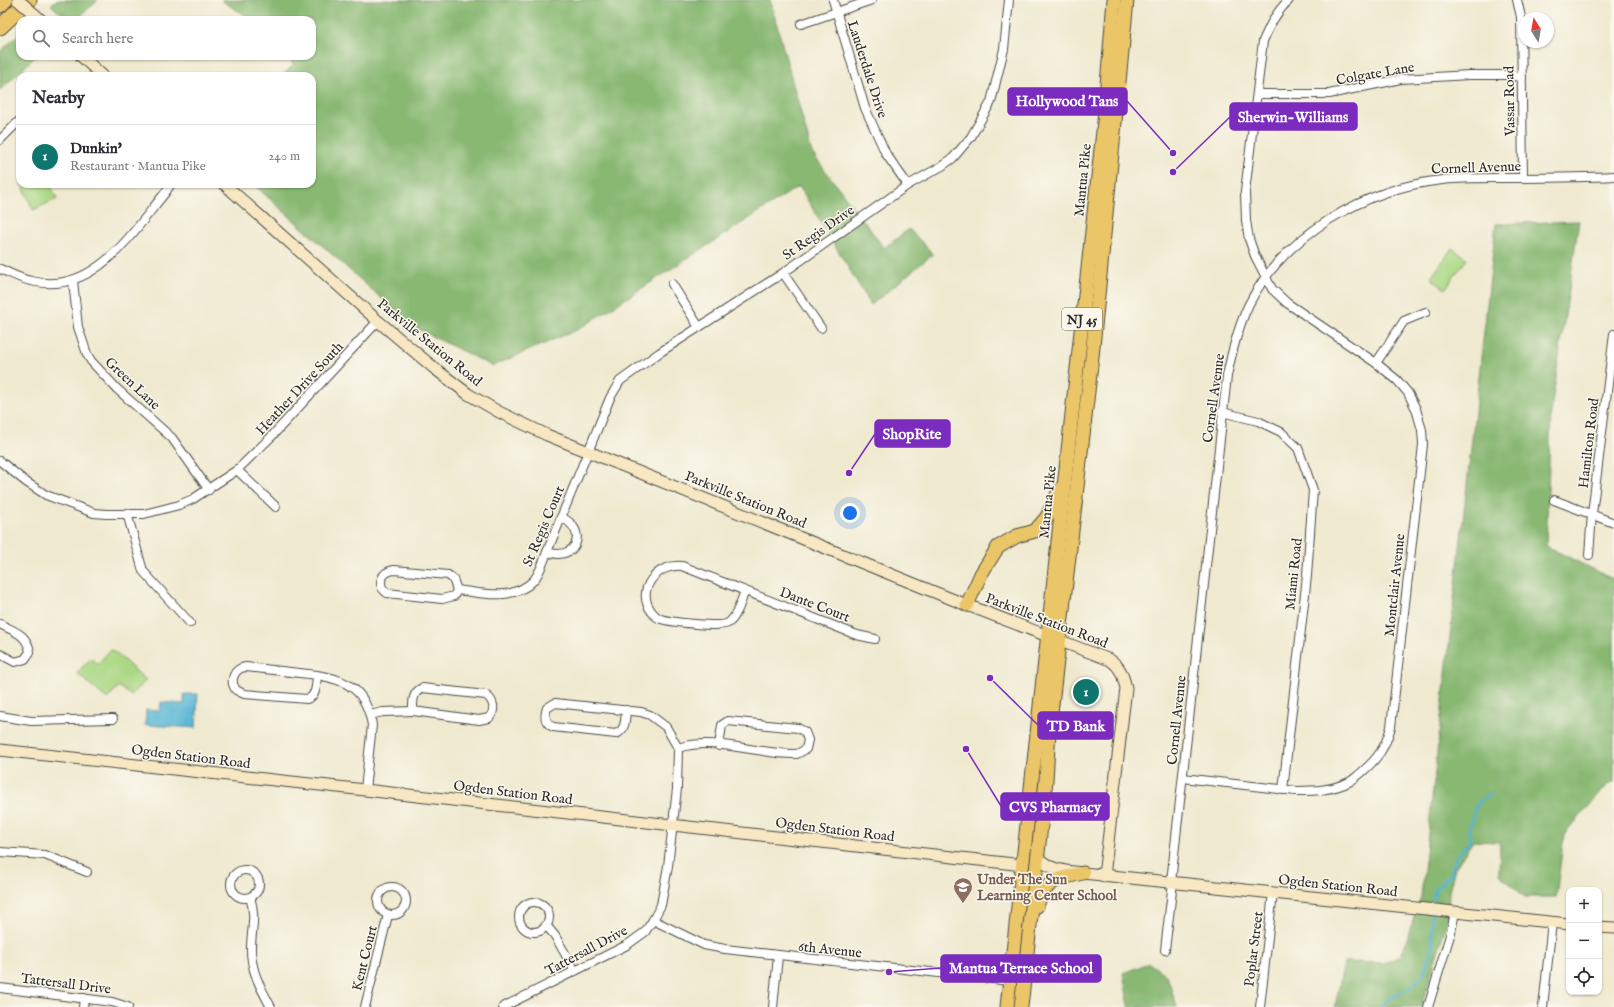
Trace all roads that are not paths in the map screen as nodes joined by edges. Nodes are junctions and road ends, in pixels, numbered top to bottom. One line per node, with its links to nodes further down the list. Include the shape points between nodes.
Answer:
1 (6, 0): 11 (highway)
2 (18, 0): 13 (street, bridge)
3 (29, 0): 15 (highway)
4 (833, 0): 12 (street, Lauderdale Drive)
5 (872, 0): 12 (street)
6 (1009, 0): 24 (street, St Regis Drive, via 1004,49 992,102 980,124 953,158)
7 (1114, 0): 43 (main road, Mantua Pike / NJ 45, via 1104,122)
8 (1127, 0): 59 (main road, Mantua Pike / NJ 45, via 1092,357)
9 (1289, 0): 19 (street, via 1271,22 1263,41)
10 (1516, 0): 18 (street, Vassar Road, via 1521,17)
11 (0, 5)
12 (836, 12): 14 (street); 24 (street, Lauderdale Drive, via 865,108 886,154)
13 (36, 16)
14 (802, 24)
15 (0, 27)
16 (85, 60): 17 (street)
17 (99, 72)
18 (1522, 77): 19 (street, Colgate Lane, via 1469,75 1401,80 1329,94); 23 (street, Vassar Road)
19 (1257, 94): 29 (street, via 1245,192 1246,221 1254,256)
20 (16, 124): 21 (street)
21 (0, 140)
22 (1614, 176): 23 (street, Cornell Avenue)
23 (1523, 178): 29 (street, Cornell Avenue, via 1442,180 1376,195 1336,215 1315,230 1290,251)
24 (908, 185): 28 (street, St Regis Drive)
25 (168, 188): 30 (street, via 113,255 90,273)
26 (228, 188): 33 (street, Parkville Station Road)
27 (0, 269): 30 (street, via 31,281 54,284)
28 (783, 273): 34 (street, St Regis Drive); 35 (street)
29 (1266, 277): 37 (street, Montclair Avenue, via 1272,289 1287,303); 39 (street, Cornell Avenue, via 1241,323 1227,376)
30 (73, 281): 44 (street, Green Lane, via 78,327 91,362 172,438)
31 (672, 284): 34 (street)
32 (1426, 312): 37 (street, via 1404,321)
33 (378, 321): 40 (street, Parkville Station Road, via 468,394 517,422); 42 (street, Heather Drive South, via 271,437)
34 (699, 327): 40 (street, St Regis Drive, via 620,381 610,398)
35 (821, 328)
36 (1614, 334): 38 (street, Hamilton Road)
37 (1376, 363): 72 (street, Montclair Avenue, via 1408,393 1416,409 1423,444 1391,728 1378,758 1350,782 1313,791)
38 (1611, 391): 48 (street, Hamilton Road)
39 (1222, 412): 70 (street, Cornell Avenue); 72 (street, Miami Road, via 1258,421 1286,436 1298,448 1313,490 1307,576)
40 (588, 451): 49 (street, St Regis Court); 55 (street, Parkville Station Road)
41 (0, 461): 47 (street, Heather Drive South, via 46,495 94,513)
42 (237, 470): 44 (street, Heather Drive South); 46 (street)
43 (1066, 472): 55 (main road, via 1047,518 1035,531 1017,536 998,547 981,574); 59 (main road, Mantua Pike / NJ 45)
44 (209, 490): 47 (street, Heather Drive South, via 179,505 144,514)
45 (1554, 500): 48 (street)
46 (276, 507)
47 (127, 513): 56 (street, via 143,571)
48 (1592, 514): 50 (street); 52 (street, Hamilton Road)
49 (561, 517): 51 (street, St Regis Court); 51 (street, via 574,526 577,534 576,545 568,553 556,555)
50 (1614, 524)
51 (548, 552): 53 (street, St Regis Court, via 534,580 516,592 494,594)
52 (1589, 555)
53 (457, 590): 53 (street, via 453,579 448,575 394,570 383,575 381,583 382,588 388,593 442,599 454,596)
54 (745, 591): 54 (street, Dante Court, via 678,565 667,567 655,575 648,583 646,597 651,611 662,619 718,626 728,623 733,618); 58 (street, Dante Court, via 857,635)
55 (967, 605): 59 (street, Parkville Station Road)
56 (190, 623)
57 (0, 624): 60 (street, via 27,640 30,652 25,659 15,662)
58 (875, 639)
59 (1054, 639): 75 (main road, Mantua Pike / NJ 45, via 1046,780); 76 (main road, Mantua Pike / NJ 45); 79 (street, Parkville Station Road, via 1116,664 1124,677 1126,688)
60 (0, 654)
61 (317, 675): 61 (street, via 240,667 235,672 233,682 234,687 240,692 307,699 315,693); 64 (street, via 338,679 351,686 362,698)
62 (626, 710): 62 (street, via 555,703 547,708 545,717 553,727 616,734 623,728); 68 (street, via 641,712 658,720 671,734)
63 (412, 711): 63 (street, via 415,694 422,688 482,694 489,698 493,707 489,718 479,720); 64 (street)
64 (370, 715): 71 (street, via 372,733)
65 (0, 716): 66 (street, via 31,721)
66 (113, 719)
67 (719, 746): 67 (street, via 797,754 806,749 808,740 805,732 798,728 728,721 722,725); 68 (street, via 697,744)
68 (678, 748): 73 (street, Tattersall Drive)
69 (0, 750): 71 (street, Ogden Station Road)
70 (1183, 778): 72 (street, Montclair Avenue); 80 (street, Cornell Avenue)
71 (365, 790): 73 (street, Ogden Station Road)
72 (1283, 790)
73 (672, 826): 76 (street, Ogden Station Road); 85 (street, Tattersall Drive, via 665,889 661,906)
74 (0, 852): 77 (street, via 45,856)
75 (1038, 858): 78 (street, Ogden Station Road, via 1046,866); 104 (main road, Mantua Pike / NJ 45)
76 (1023, 865): 94 (main road, Mantua Pike / NJ 45)
77 (87, 872)
78 (1082, 873): 79 (street, Ogden Station Road); 105 (main road, via 1054,881 1043,891 1035,913)
79 (1104, 876): 80 (street, Ogden Station Road)
80 (1172, 882): 81 (street, Ogden Station Road); 91 (street, Cornell Avenue)
81 (1273, 893): 83 (street, Ogden Station Road); 106 (street, Poplar Street)
82 (250, 897): 99 (street, via 255,916 251,947 253,965 257,980)
83 (1455, 912): 86 (street, Ogden Station Road); 107 (street)
84 (388, 915): 100 (street, Kent Court)
85 (653, 920): 92 (street, 6th Avenue, via 704,945); 93 (street, Tattersall Drive, via 645,932 627,945)
86 (1552, 922): 87 (street, Ogden Station Road); 108 (street)
87 (1566, 924)
88 (546, 925): 93 (street)
89 (1602, 927): 90 (street)
90 (1614, 928)
91 (1165, 950)
92 (778, 956): 94 (street, 6th Avenue); 102 (street)
93 (576, 971): 101 (street, Tattersall Drive)
94 (1010, 981): 103 (main road, Mantua Pike / NJ 45)
95 (0, 988): 96 (street, Tattersall Drive)
96 (84, 998): 97 (street); 98 (street, Tattersall Drive)
97 (83, 1007)
98 (128, 1007)
99 (271, 1007)
100 (365, 1007)
101 (503, 1007)
102 (773, 1007)
103 (1007, 1007)
104 (1021, 1007)
105 (1025, 1007)
106 (1260, 1007)
107 (1428, 1007)
108 (1543, 1007)

